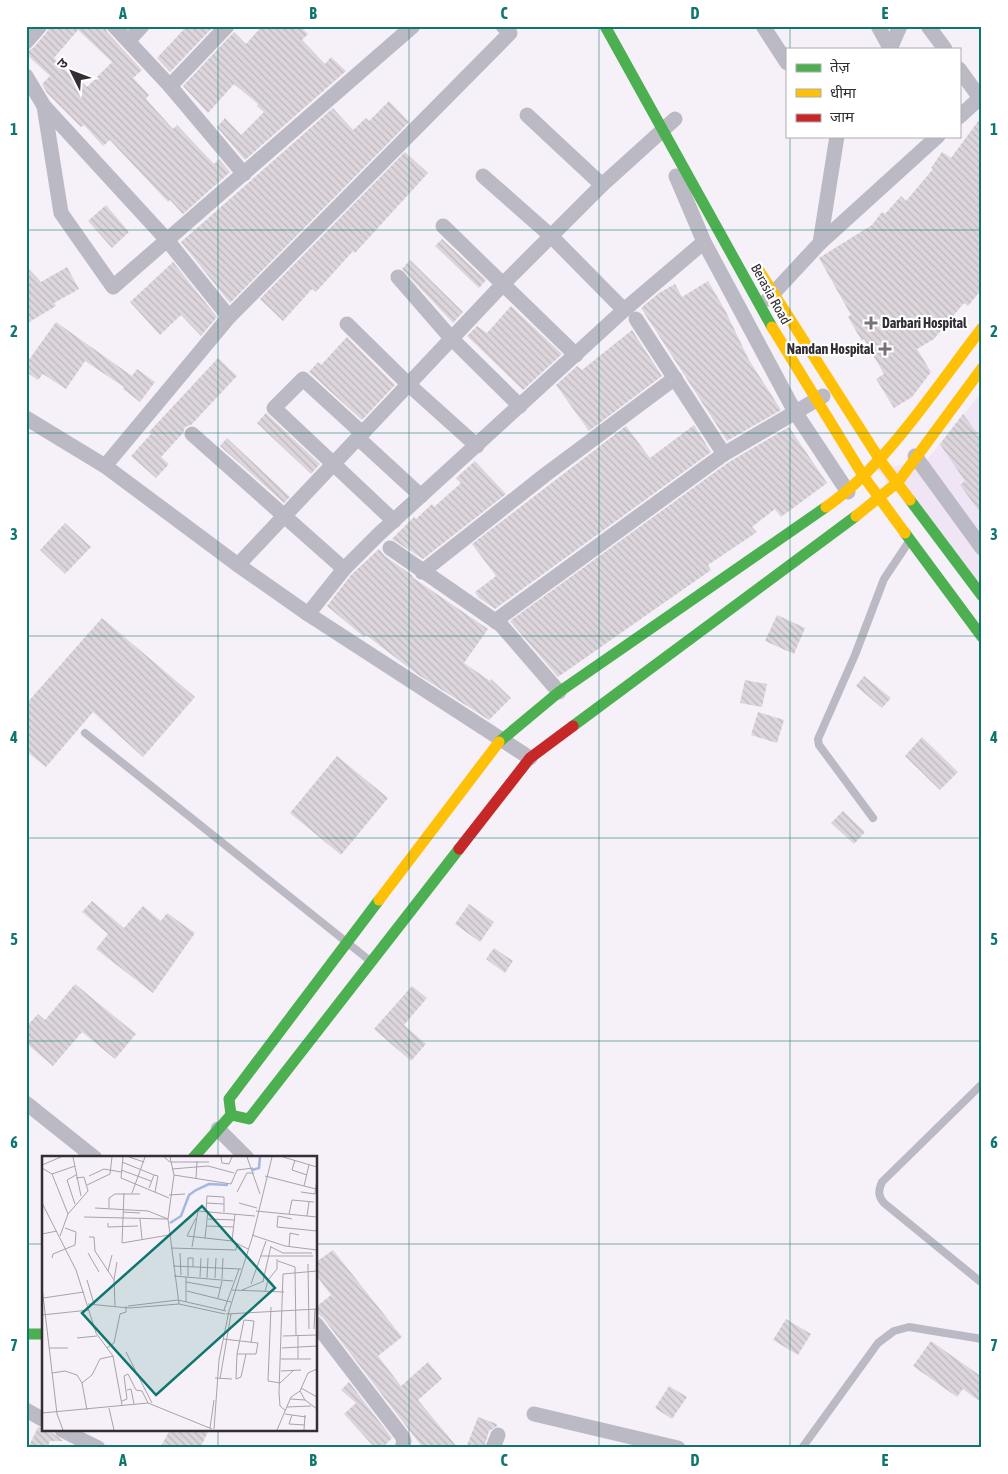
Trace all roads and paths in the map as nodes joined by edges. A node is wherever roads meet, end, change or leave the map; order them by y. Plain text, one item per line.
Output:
1 (40, 26) edge
2 (114, 26) edge
3 (142, 26) edge
4 (227, 26) edge
5 (413, 26) edge
6 (503, 26) edge
7 (605, 26) edge
8 (763, 26) edge
9 (878, 26) edge
10 (900, 26) edge
11 (928, 26) edge
12 (129, 40) junction
13 (26, 42) edge
14 (889, 48) edge
15 (890, 48) edge
16 (944, 48) edge
17 (786, 61) edge
18 (960, 70) edge
19 (26, 76) edge
20 (170, 86) junction
21 (981, 97) edge
22 (44, 106) junction
23 (527, 115) dead end
24 (673, 115) joint
25 (960, 116) edge
26 (660, 131) junction
27 (683, 134) dead end
28 (835, 138) edge
29 (936, 138) edge
30 (244, 174) junction
31 (484, 176) dead end
32 (602, 185) junction
33 (443, 226) dead end
34 (551, 236) junction
35 (167, 240) junction
36 (704, 242) junction
37 (820, 243) junction
38 (754, 260) dead end
39 (398, 277) dead end
40 (504, 283) junction
41 (772, 294) junction
42 (760, 307) junction
43 (630, 315) junction
44 (228, 317) junction
45 (347, 324) dead end
46 (982, 328) edge
47 (451, 338) junction
48 (576, 355) junction
49 (982, 368) edge
50 (675, 378) junction
51 (408, 384) junction
52 (834, 390) junction
53 (816, 400) junction
54 (520, 406) junction
55 (795, 412) junction
56 (26, 418) edge
57 (192, 434) dead end
58 (360, 436) junction
59 (477, 446) junction
60 (724, 454) junction
61 (915, 456) junction
62 (880, 460) junction
63 (333, 464) junction
64 (105, 466) junction
65 (864, 477) junction
66 (898, 482) junction
67 (848, 492) junction
68 (422, 496) junction
69 (879, 500) junction
70 (284, 516) junction
71 (394, 521) junction
72 (910, 541) junction
73 (390, 548) dead end
74 (982, 548) edge
75 (238, 566) junction
76 (344, 569) junction
77 (422, 572) junction
78 (982, 596) edge
79 (308, 614) junction
80 (495, 621) junction
81 (982, 637) edge
82 (559, 692) junction
83 (85, 733) dead end
84 (500, 741) junction
85 (530, 758) junction
86 (873, 818) dead end
87 (348, 942) junction
88 (371, 961) junction
89 (982, 1084) edge
90 (26, 1102) edge
91 (231, 1115) junction
92 (218, 1129) junction
93 (93, 1156) edge
94 (195, 1156) edge
95 (245, 1156) edge
96 (982, 1283) edge
97 (318, 1327) edge
98 (26, 1334) edge
99 (42, 1334) edge
100 (982, 1339) edge
101 (26, 1410) edge
102 (534, 1414) dead end
103 (42, 1419) edge
104 (66, 1432) edge
105 (98, 1448) edge
106 (402, 1448) edge
107 (678, 1448) edge
108 (802, 1448) edge

1 - 13 street
2 - 12 street
3 - 12 street
4 - 20 street
5 - 30 street
6 - 44 street
7 - 26 street, Berasia Road
8 - 17 street
9 - 14 street
10 - 15 street
11 - 16 street
12 - 20 street
18 - 21 street
19 - 22 street
20 - 30 street
21 - 25 street
22 - 35 street
22 - 35 street
23 - 32 street
24 - 26 street
24 - 27 street
26 - 32 street
26 - 36 street
26 - 42 street, Berasia Road
28 - 37 street
29 - 37 street
30 - 35 street
31 - 34 street
32 - 34 street
33 - 40 street
34 - 40 street
34 - 43 street
35 - 44 street
36 - 43 street
36 - 55 street
37 - 41 street
38 - 41 street, Berasia Road
39 - 47 street
40 - 47 street
40 - 48 street
41 - 42 street
41 - 52 street, Berasia Road
42 - 53 street, Berasia Road
43 - 48 street
43 - 50 street
44 - 64 street
45 - 51 street
46 - 62 street
47 - 51 street
47 - 54 street
48 - 54 street
49 - 61 street
50 - 60 street
50 - 77 street
51 - 58 street
51 - 59 street
52 - 53 street
52 - 62 street, Berasia Road
53 - 55 street
53 - 65 street, Berasia Road
54 - 59 street
55 - 60 street
55 - 67 street
56 - 64 street
57 - 70 street
58 - 63 street
58 - 63 street
58 - 68 street
59 - 68 street
60 - 80 street
61 - 66 street
61 - 74 street
62 - 65 street
62 - 66 street, Berasia Road
63 - 70 street
63 - 71 street
64 - 75 street
65 - 67 street
65 - 69 street, Berasia Road
66 - 69 street
66 - 78 street, Berasia Road
67 - 82 street
68 - 71 street
69 - 72 street, Berasia Road
69 - 85 street
70 - 75 street
70 - 76 street
71 - 76 street
72 - 81 street, Berasia Road
72 - 86 lane
73 - 77 street
75 - 79 street
76 - 79 street
77 - 80 street
79 - 84 street
80 - 82 street
82 - 84 street
83 - 87 lane
84 - 85 street
84 - 87 street
85 - 88 street
87 - 88 lane
87 - 91 street
88 - 91 street
89 - 96 lane
90 - 93 street
91 - 92 street
92 - 94 street
92 - 95 street
97 - 106 street
98 - 99 street
100 - 108 lane
101 - 103 street
102 - 107 street
104 - 105 street

